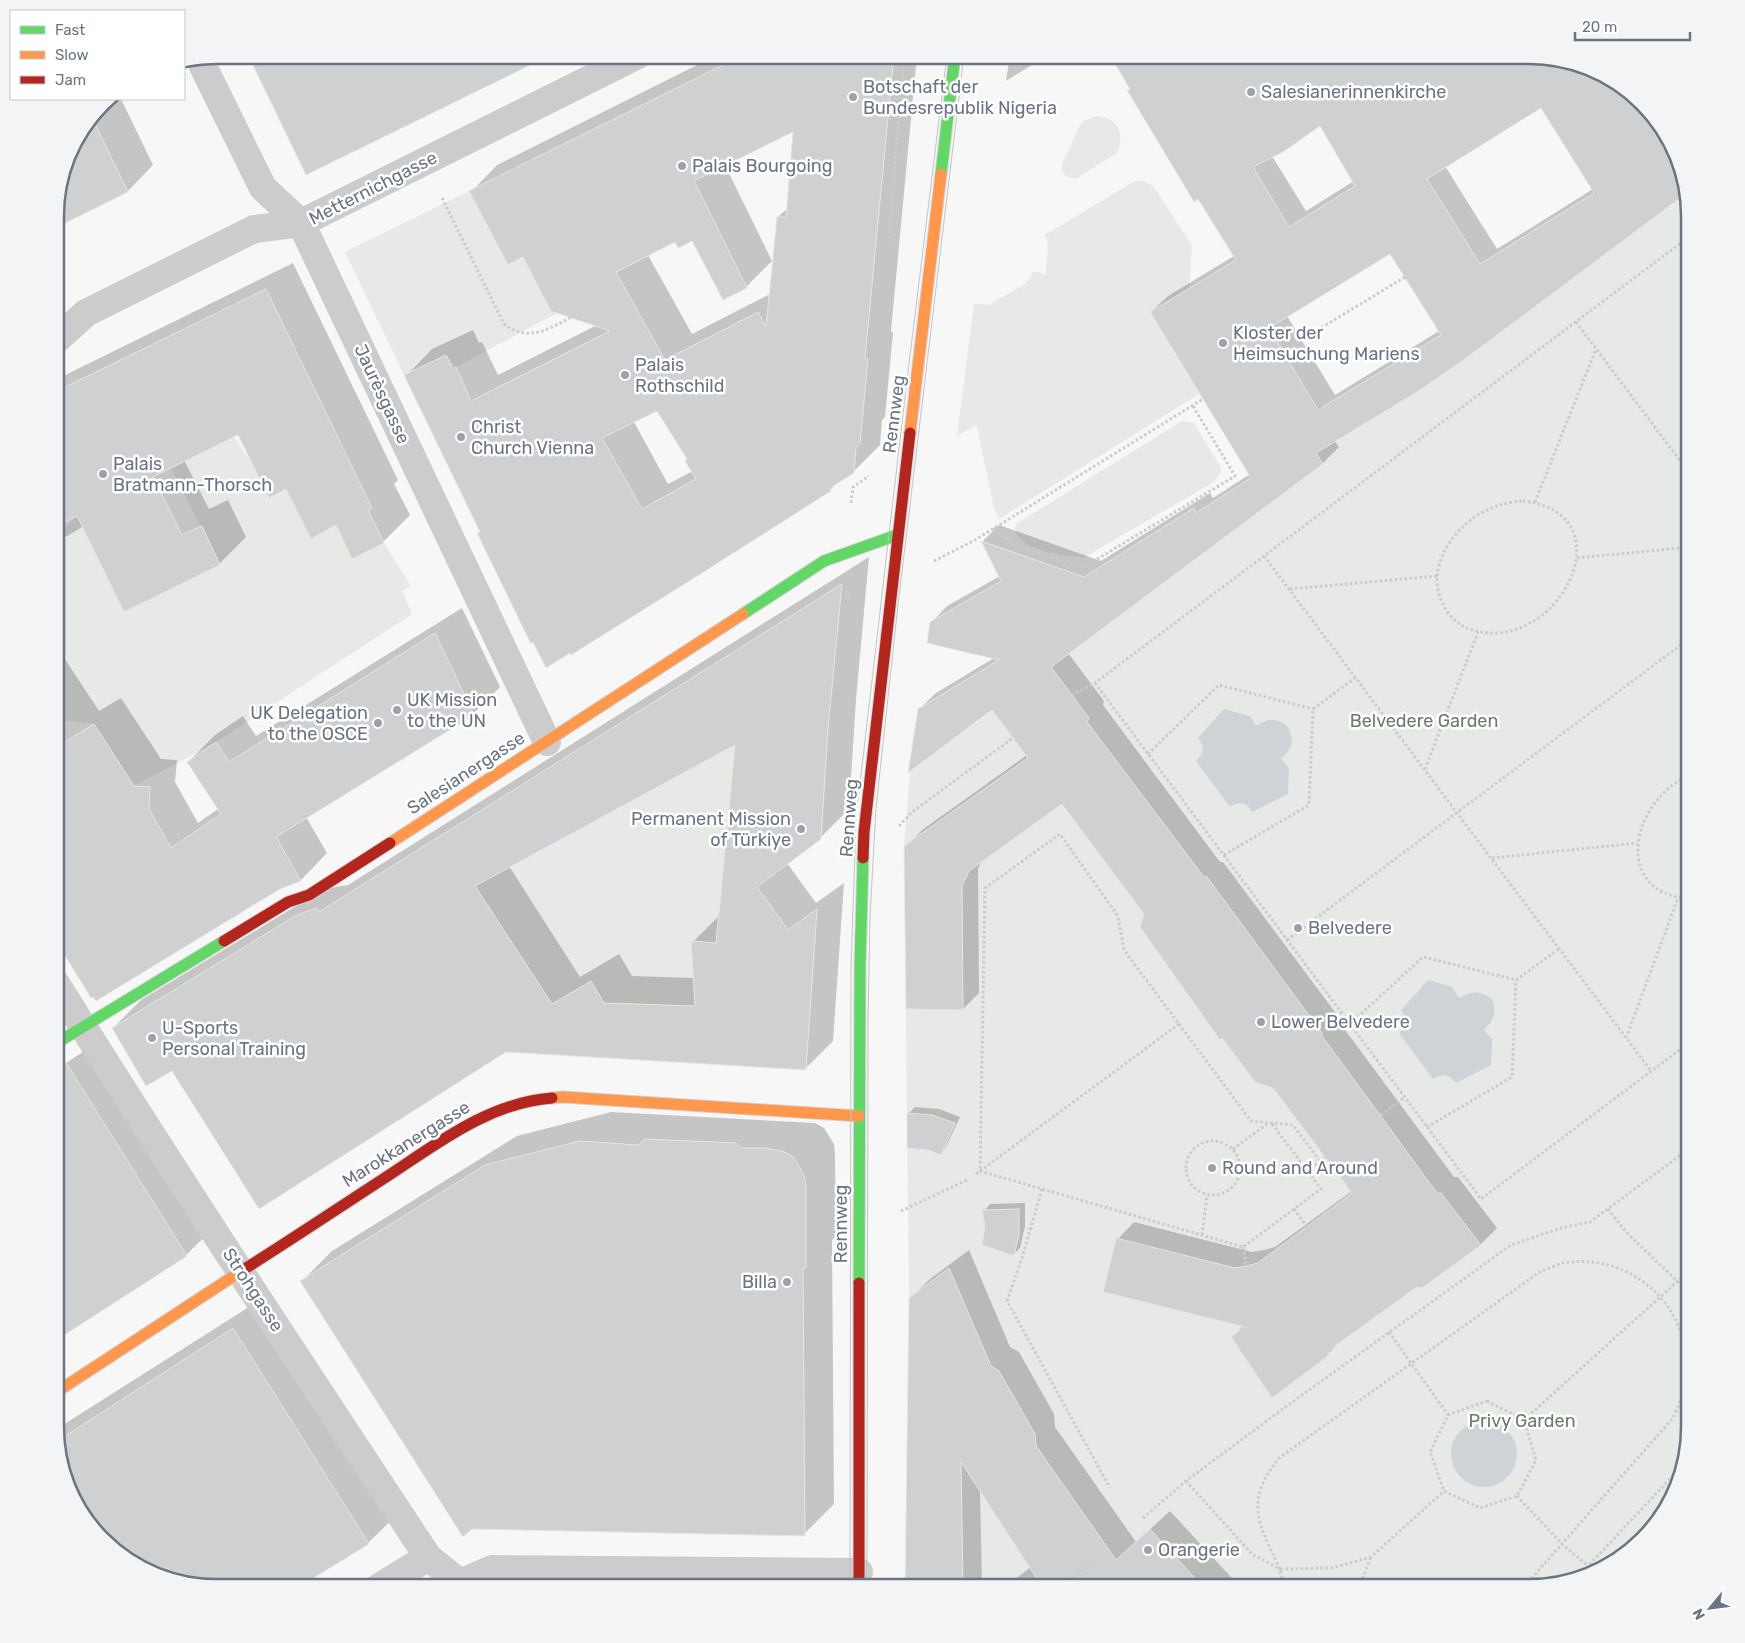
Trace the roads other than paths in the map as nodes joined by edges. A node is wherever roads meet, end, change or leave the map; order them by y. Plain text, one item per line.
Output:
1 (620, 64) edge
2 (954, 64) edge
3 (202, 65) edge
4 (301, 223) junction
5 (64, 333) edge
6 (897, 535) junction
7 (547, 742) junction
8 (64, 997) edge
9 (82, 1026) junction
10 (64, 1038) edge
11 (859, 1116) junction
12 (241, 1272) junction
13 (64, 1387) edge
14 (428, 1557) junction
15 (393, 1579) edge
16 (455, 1579) edge
17 (473, 1579) edge
18 (826, 1579) edge
19 (859, 1579) edge

1 - 4 street, Metternichgasse
2 - 6 street, Rennweg
3 - 4 street, Jaurèsgasse
4 - 5 street, Metternichgasse
4 - 7 street, Jaurèsgasse
6 - 7 street, Salesianergasse
6 - 11 street, Rennweg
7 - 9 street, Salesianergasse
8 - 9 street, Strohgasse
9 - 10 street, Salesianergasse
9 - 12 street, Strohgasse
11 - 12 street, Marokkanergasse
11 - 19 street, Rennweg
12 - 13 street, Marokkanergasse
12 - 14 street, Strohgasse
14 - 15 street
14 - 16 street, Strohgasse
17 - 18 street

